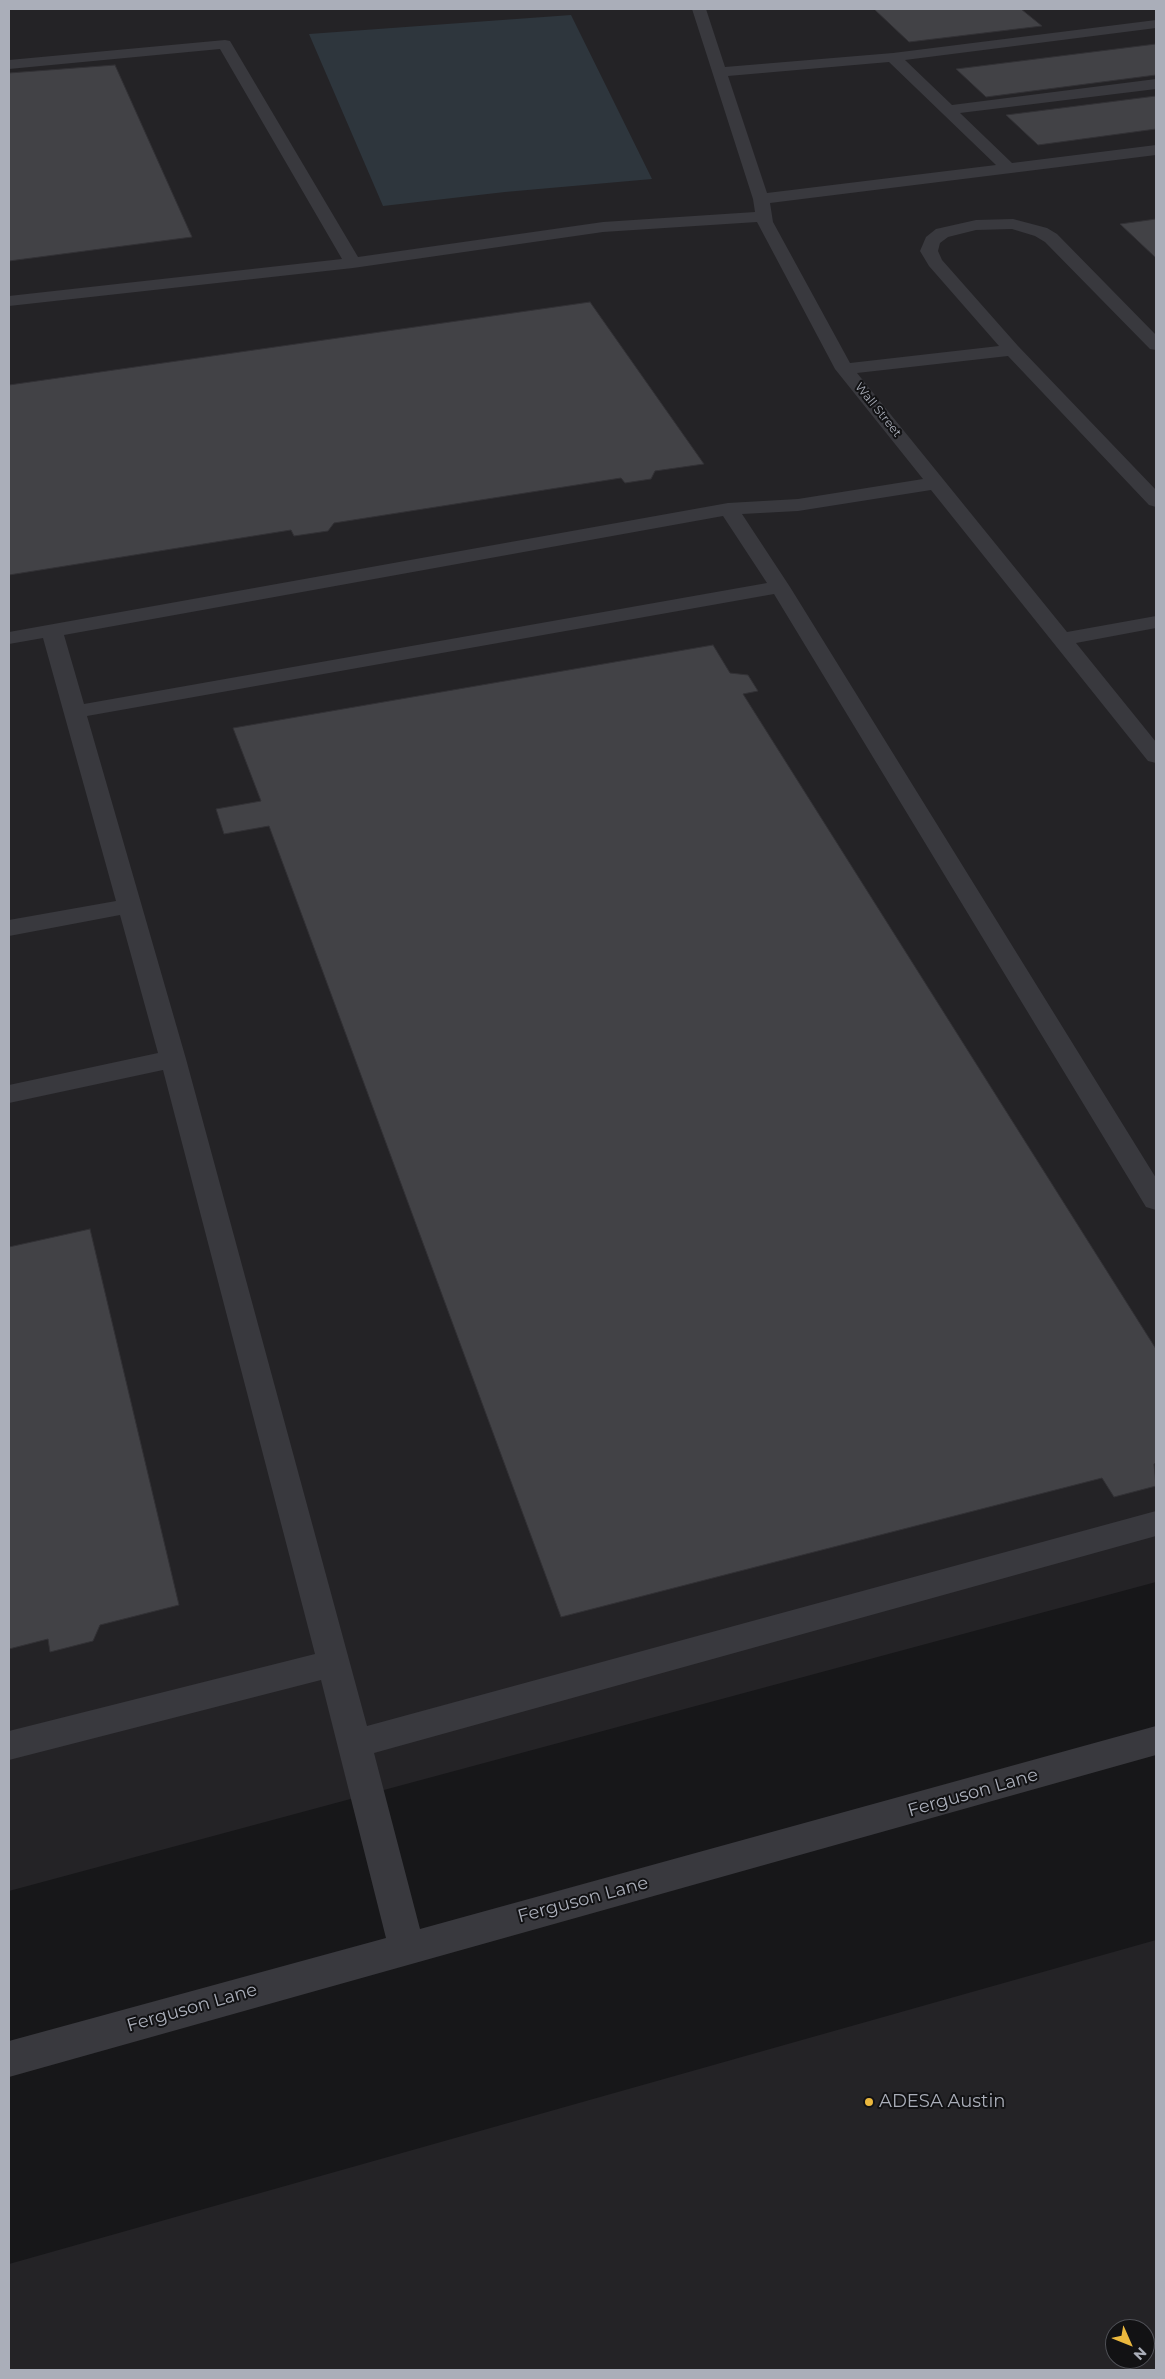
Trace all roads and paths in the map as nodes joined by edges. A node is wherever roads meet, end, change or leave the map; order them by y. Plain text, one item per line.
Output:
1 (699, 9) edge
2 (1156, 24) edge
3 (893, 57) junction
4 (9, 64) edge
5 (718, 72) junction
6 (1156, 84) edge
7 (949, 110) junction
8 (1156, 150) edge
9 (1009, 168) junction
10 (762, 208) junction
11 (353, 263) junction
12 (9, 301) edge
13 (1156, 345) edge
14 (1012, 350) junction
15 (844, 370) junction
16 (936, 483) junction
17 (1156, 501) edge
18 (728, 509) junction
19 (780, 587) junction
20 (1156, 622) edge
21 (52, 631) junction
22 (9, 638) edge
23 (1062, 639) junction
24 (75, 712) junction
25 (1156, 756) edge
26 (130, 906) junction
27 (9, 928) edge
28 (173, 1059) junction
29 (9, 1094) edge
30 (1156, 1200) edge
31 (1156, 1522) edge
32 (333, 1663) junction
33 (1156, 1741) edge
34 (355, 1744) junction
35 (9, 1746) edge
36 (407, 1948) junction
37 (9, 2059) edge

1 - 5 street, Wall Street
2 - 3 street
3 - 5 street
3 - 7 street
4 - 11 street
5 - 10 street, Wall Street
6 - 7 street
7 - 9 street
8 - 9 street
9 - 10 street
10 - 11 street
10 - 15 street, Wall Street
11 - 12 street
13 - 14 street
14 - 15 street
14 - 17 street
15 - 16 street, Wall Street
16 - 18 street
16 - 23 street, Wall Street
18 - 19 street
18 - 21 street
19 - 24 street
19 - 30 street
20 - 23 street
21 - 22 street
21 - 24 street
23 - 25 street, Wall Street
24 - 26 street
26 - 27 street
26 - 28 street
28 - 29 street
28 - 32 street
31 - 34 street
32 - 34 street
32 - 35 street
33 - 36 street, Ferguson Lane
34 - 36 street
36 - 37 street, Ferguson Lane

